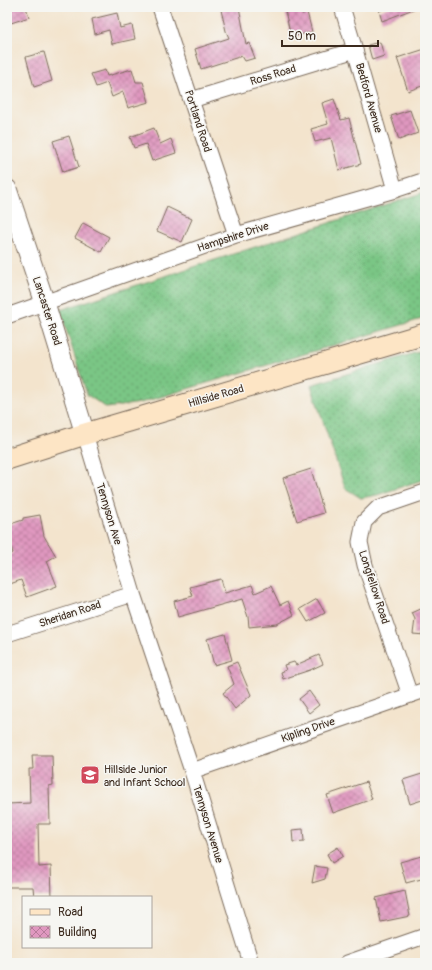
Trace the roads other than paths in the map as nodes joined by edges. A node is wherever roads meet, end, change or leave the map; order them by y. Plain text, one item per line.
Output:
1 (160, 7) edge
2 (342, 7) edge
3 (355, 50) junction
4 (191, 100) junction
5 (425, 180) edge
6 (7, 189) edge
7 (395, 190) junction
8 (236, 235) junction
9 (45, 303) junction
10 (7, 316) edge
11 (425, 334) edge
12 (85, 434) junction
13 (7, 459) edge
14 (425, 492) edge
15 (132, 594) junction
16 (7, 634) edge
17 (425, 690) edge
18 (410, 695) junction
19 (192, 771) junction
20 (425, 936) edge
21 (251, 963) edge
22 (347, 963) edge

1 - 4 street, Portland Road
2 - 3 street, Bedford Avenue
3 - 4 street, Ross Road
3 - 7 street, Bedford Avenue
4 - 8 street, Portland Road
5 - 7 street, Hampshire Drive
6 - 9 street, Lancaster Road
7 - 8 street, Hampshire Drive
8 - 9 street, Hampshire Drive
9 - 10 street, Hampshire Drive
9 - 12 street, Lancaster Road
11 - 12 main road, Hillside Road
12 - 13 main road, Hillside Road
12 - 15 street, Tennyson Ave
14 - 18 street, Longfellow Road
15 - 16 street, Sheridan Road
15 - 19 street, Tennyson Avenue
17 - 18 street, Kipling Drive
18 - 19 street, Kipling Drive
19 - 21 street, Tennyson Avenue
20 - 22 street

